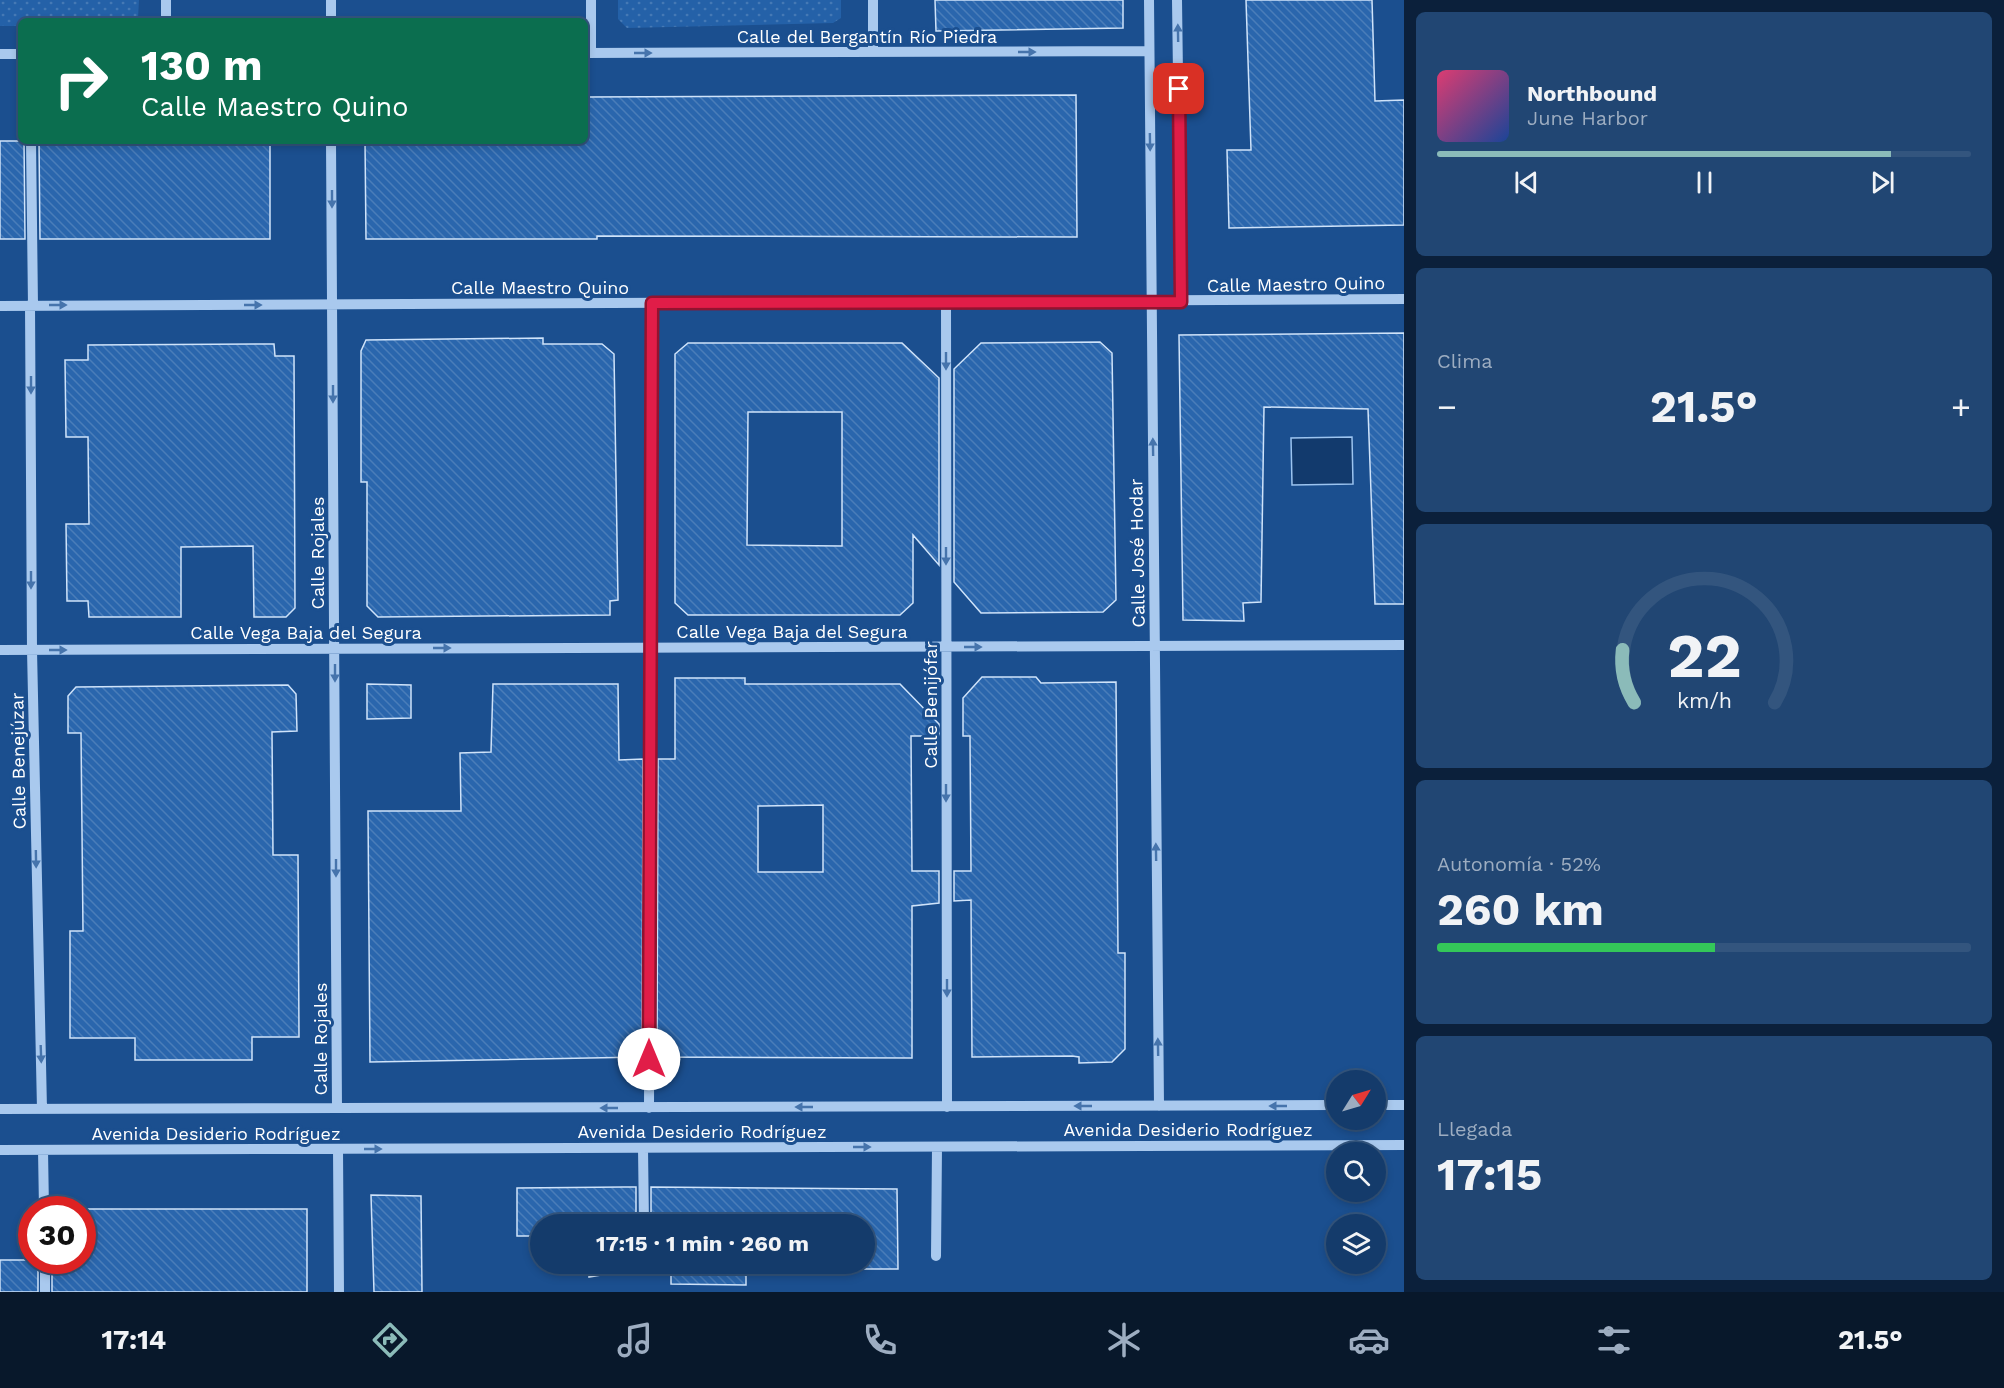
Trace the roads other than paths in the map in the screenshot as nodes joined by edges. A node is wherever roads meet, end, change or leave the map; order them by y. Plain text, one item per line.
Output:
1 (166, 0) edge
2 (331, 0) edge
3 (591, 0) edge
4 (873, 0) edge
5 (1149, 0) edge
6 (1178, 0) edge
7 (166, 18) edge
8 (331, 18) edge
9 (1149, 51) junction
10 (873, 52) junction
11 (588, 53) edge
12 (0, 54) edge
13 (18, 54) edge
14 (31, 144) edge
15 (332, 144) edge
16 (1404, 299) edge
17 (946, 302) junction
18 (1152, 302) junction
19 (1181, 302) junction
20 (652, 303) junction
21 (332, 305) junction
22 (0, 306) edge
23 (32, 306) junction
24 (1404, 645) edge
25 (1155, 646) junction
26 (946, 647) junction
27 (334, 648) junction
28 (650, 648) junction
29 (0, 650) edge
30 (32, 650) junction
31 (1386, 1105) edge
32 (1404, 1105) edge
33 (1159, 1106) junction
34 (1326, 1106) edge
35 (947, 1107) junction
36 (337, 1108) junction
37 (649, 1108) junction
38 (0, 1109) edge
39 (42, 1109) junction
40 (1404, 1145) edge
41 (937, 1147) junction
42 (643, 1148) junction
43 (338, 1149) junction
44 (0, 1150) edge
45 (43, 1150) junction
46 (44, 1196) edge
47 (644, 1214) edge
48 (936, 1256) dead end
49 (45, 1274) edge
50 (45, 1292) edge
51 (339, 1292) edge

1 - 7 street
2 - 8 street
3 - 11 street
4 - 10 street
5 - 9 street, Calle José Hodar
19 -> 6 street
10 -> 9 street, Calle del Bergantín Río Piedra
9 -> 18 street, Calle José Hodar
11 -> 10 street, Calle del Bergantín Río Piedra
12 - 13 street
14 - 23 street, Calle Benejúzar
15 -> 21 street, Calle Rojales
16 - 19 street, Calle Maestro Quino
17 - 18 street, Calle Maestro Quino
17 - 20 street, Calle Maestro Quino
17 -> 26 street, Calle Benijófar
18 - 19 street, Calle Maestro Quino
25 -> 18 street, Calle José Hodar
20 - 21 street, Calle Maestro Quino
20 - 28 street
23 -> 21 street, Calle Maestro Quino
21 -> 27 street, Calle Rojales
22 - 23 street, Calle Maestro Quino
23 -> 30 street, Calle Benejúzar
24 - 25 street, Calle Vega Baja del Segura
26 -> 25 street, Calle Vega Baja del Segura
33 -> 25 street, Calle José Hodar
26 - 28 street, Calle Vega Baja del Segura
26 -> 35 street, Calle Benijófar
27 -> 28 street, Calle Vega Baja del Segura
30 -> 27 street, Calle Vega Baja del Segura
27 -> 36 street, Calle Rojales
28 - 37 street
29 - 30 street, Calle Vega Baja del Segura
30 -> 39 street, Calle Benejúzar
31 - 32 street
34 -> 33 street, Avenida Desiderio Rodríguez
33 -> 35 street, Avenida Desiderio Rodríguez
35 -> 37 street, Avenida Desiderio Rodríguez
37 -> 36 street, Avenida Desiderio Rodríguez
36 - 39 street, Avenida Desiderio Rodríguez
38 - 39 street, Avenida Desiderio Rodríguez
40 - 41 street, Avenida Desiderio Rodríguez
42 -> 41 street, Avenida Desiderio Rodríguez
41 - 48 street
43 -> 42 street, Avenida Desiderio Rodríguez
42 - 47 street
43 - 45 street, Avenida Desiderio Rodríguez
43 - 51 street
44 - 45 street, Avenida Desiderio Rodríguez
45 - 46 street
49 - 50 street

